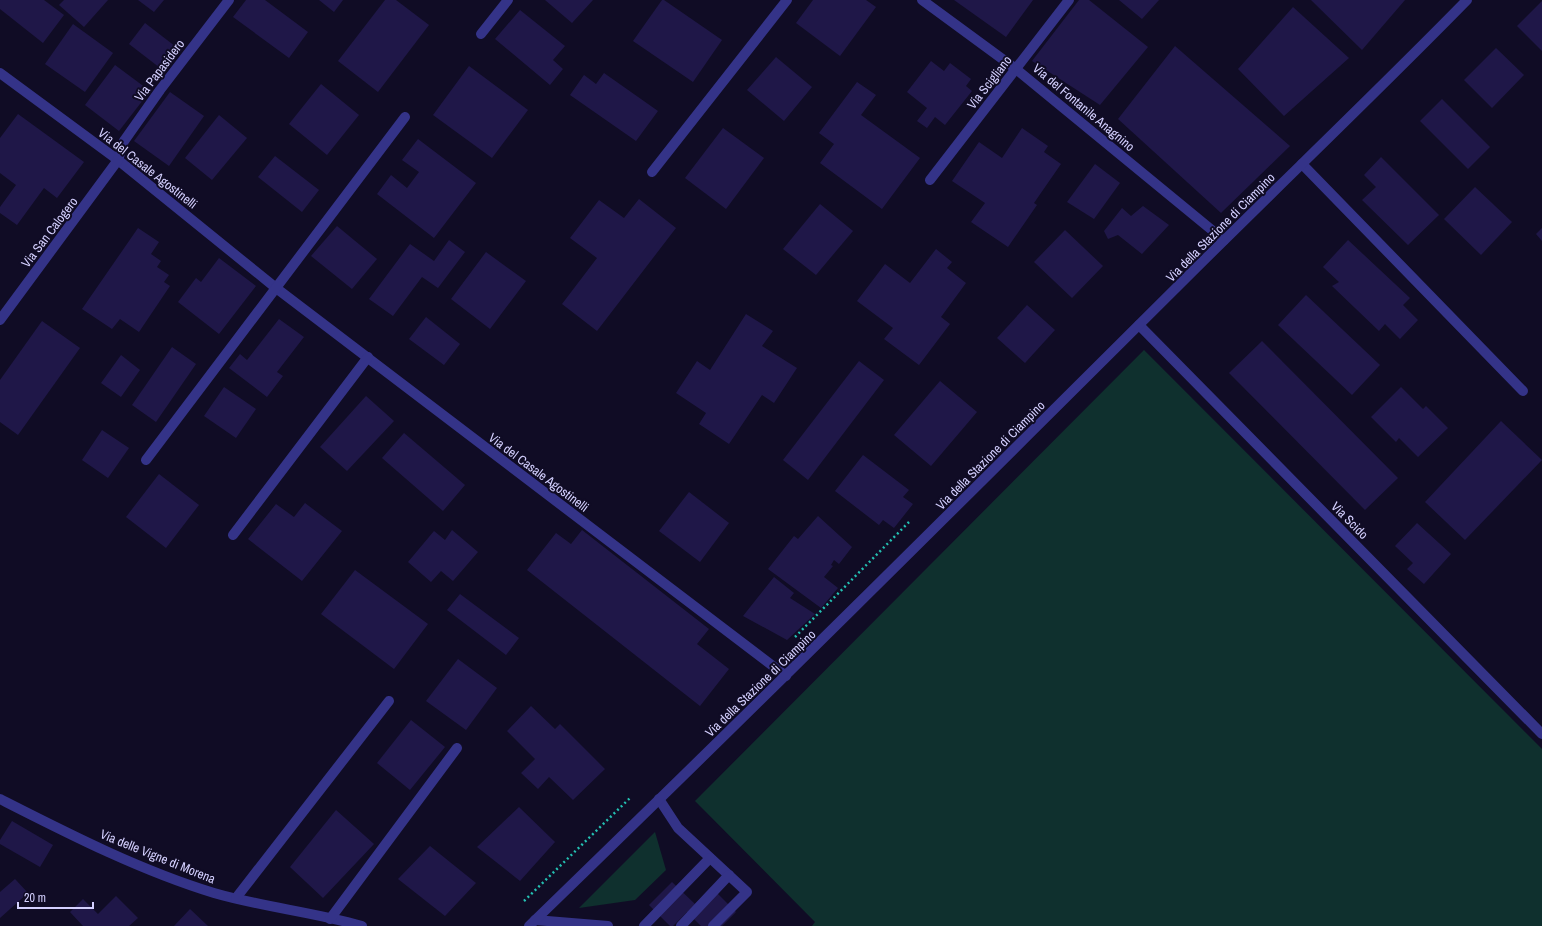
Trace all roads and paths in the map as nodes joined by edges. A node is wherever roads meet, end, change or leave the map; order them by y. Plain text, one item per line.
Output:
1 (229, 0) edge
2 (508, 0) edge
3 (787, 0) edge
4 (922, 0) edge
5 (1069, 0) edge
6 (1467, 0) edge
7 (481, 34) dead end
8 (1016, 69) junction
9 (0, 73) edge
10 (405, 117) dead end
11 (118, 160) junction
12 (1302, 164) junction
13 (652, 172) dead end
14 (930, 180) dead end
15 (1224, 240) junction
16 (276, 288) junction
17 (0, 320) edge
18 (1139, 325) junction
19 (368, 358) junction
20 (1523, 391) dead end
21 (146, 460) dead end
22 (909, 522) dead end
23 (234, 535) dead end
24 (792, 640) dead end
25 (786, 676) junction
26 (389, 701) dead end
27 (1542, 734) edge
28 (457, 748) dead end
29 (630, 798) dead end
30 (0, 799) edge
31 (660, 799) junction
32 (710, 858) junction
33 (729, 875) junction
34 (236, 898) junction
35 (524, 901) dead end
36 (330, 918) junction
37 (532, 923) edge
38 (362, 926) edge
39 (608, 926) edge
40 (644, 926) edge
41 (681, 926) edge
42 (713, 926) edge

1 - 11 street, Via Papasidero
2 - 7 street
3 - 13 street
4 - 8 street, Via del Fontanile Anagnino
5 - 8 street, Via Scigliano
6 - 12 street, Via della Stazione di Ciampino
8 - 14 street, Via Scigliano
8 - 15 street, Via del Fontanile Anagnino
9 - 11 street, Via del Casale Agostinelli
10 - 16 street
11 - 16 street, Via del Casale Agostinelli
11 - 17 street, Via San Calogero
12 - 15 street, Via della Stazione di Ciampino
12 - 20 street
15 - 18 street, Via della Stazione di Ciampino
16 - 19 street, Via del Casale Agostinelli
16 - 21 street
18 - 25 street, Via della Stazione di Ciampino
18 - 27 street, Via Scido
19 - 23 street
19 - 25 street, Via del Casale Agostinelli
22 - 24 path
25 - 31 street, Via della Stazione di Ciampino
26 - 34 street
28 - 36 street
29 - 35 path
30 - 34 street, Via delle Vigne di Morena
31 - 32 street
31 - 37 street, Via della Stazione di Ciampino
32 - 33 street
32 - 40 street
33 - 41 street
33 - 42 street
34 - 36 street, Via delle Vigne di Morena
36 - 38 street, Via delle Vigne di Morena
37 - 39 street

